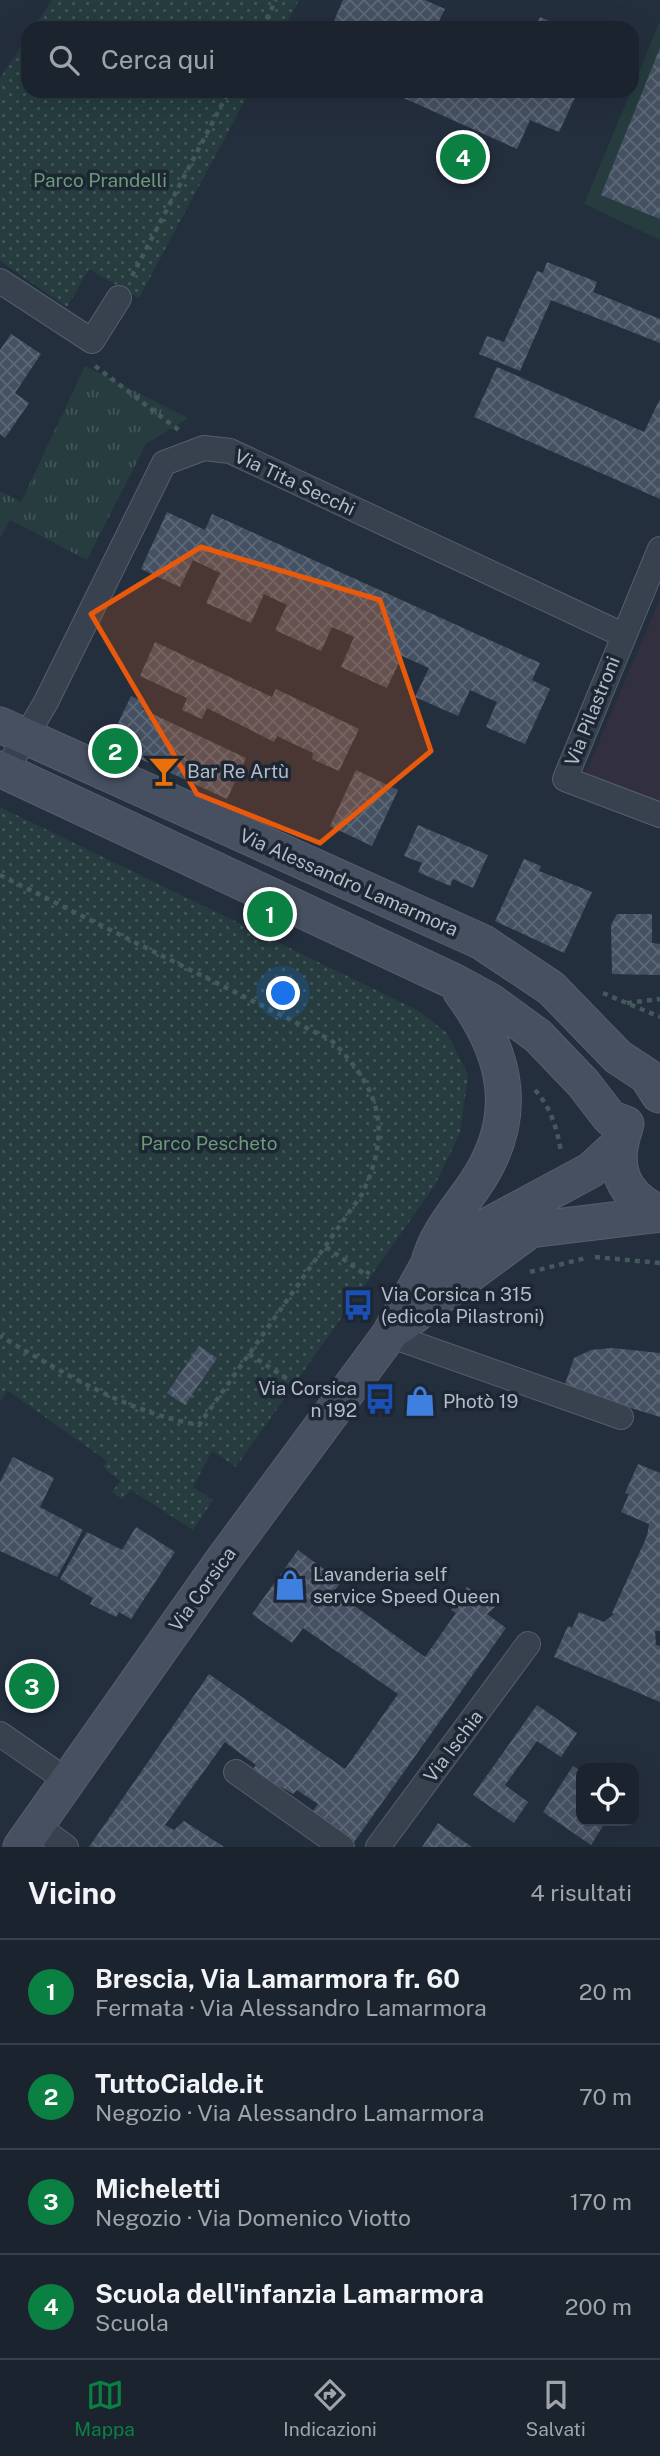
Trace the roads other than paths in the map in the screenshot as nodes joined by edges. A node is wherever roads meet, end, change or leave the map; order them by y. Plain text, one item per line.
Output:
1 (0, 281) edge
2 (119, 298) road end
3 (660, 549) edge
4 (624, 635) junction
5 (12, 731) edge
6 (3, 770) edge
7 (660, 815) edge
8 (453, 981) junction
9 (660, 1095) edge
10 (623, 1134) junction
11 (660, 1214) edge
12 (428, 1265) junction
13 (389, 1335) junction
14 (621, 1417) dead end
15 (528, 1644) dead end
16 (0, 1734) edge
17 (236, 1772) dead end
18 (66, 1780) junction
19 (29, 1836) edge
20 (66, 1847) edge
21 (342, 1847) edge
22 (378, 1847) edge

1 - 2 street
3 - 4 street, Via Pilastroni
4 - 5 street, Via Tita Secchi
4 - 7 street, Via Pilastroni
5 - 6 street
5 - 9 main road, Via Alessandro Lamarmora
6 - 8 main road
8 - 10 main road
8 - 12 main road
9 - 10 main road, Via Corsica
10 - 11 main road
10 - 12 main road, Via Corsica
11 - 13 main road, Via Corsica
12 - 13 main road, Via Corsica
13 - 14 street
13 - 18 main road, Via Corsica
15 - 22 street, Via Ischia
16 - 18 street
17 - 21 street
18 - 19 main road, Via Corsica
19 - 20 street

